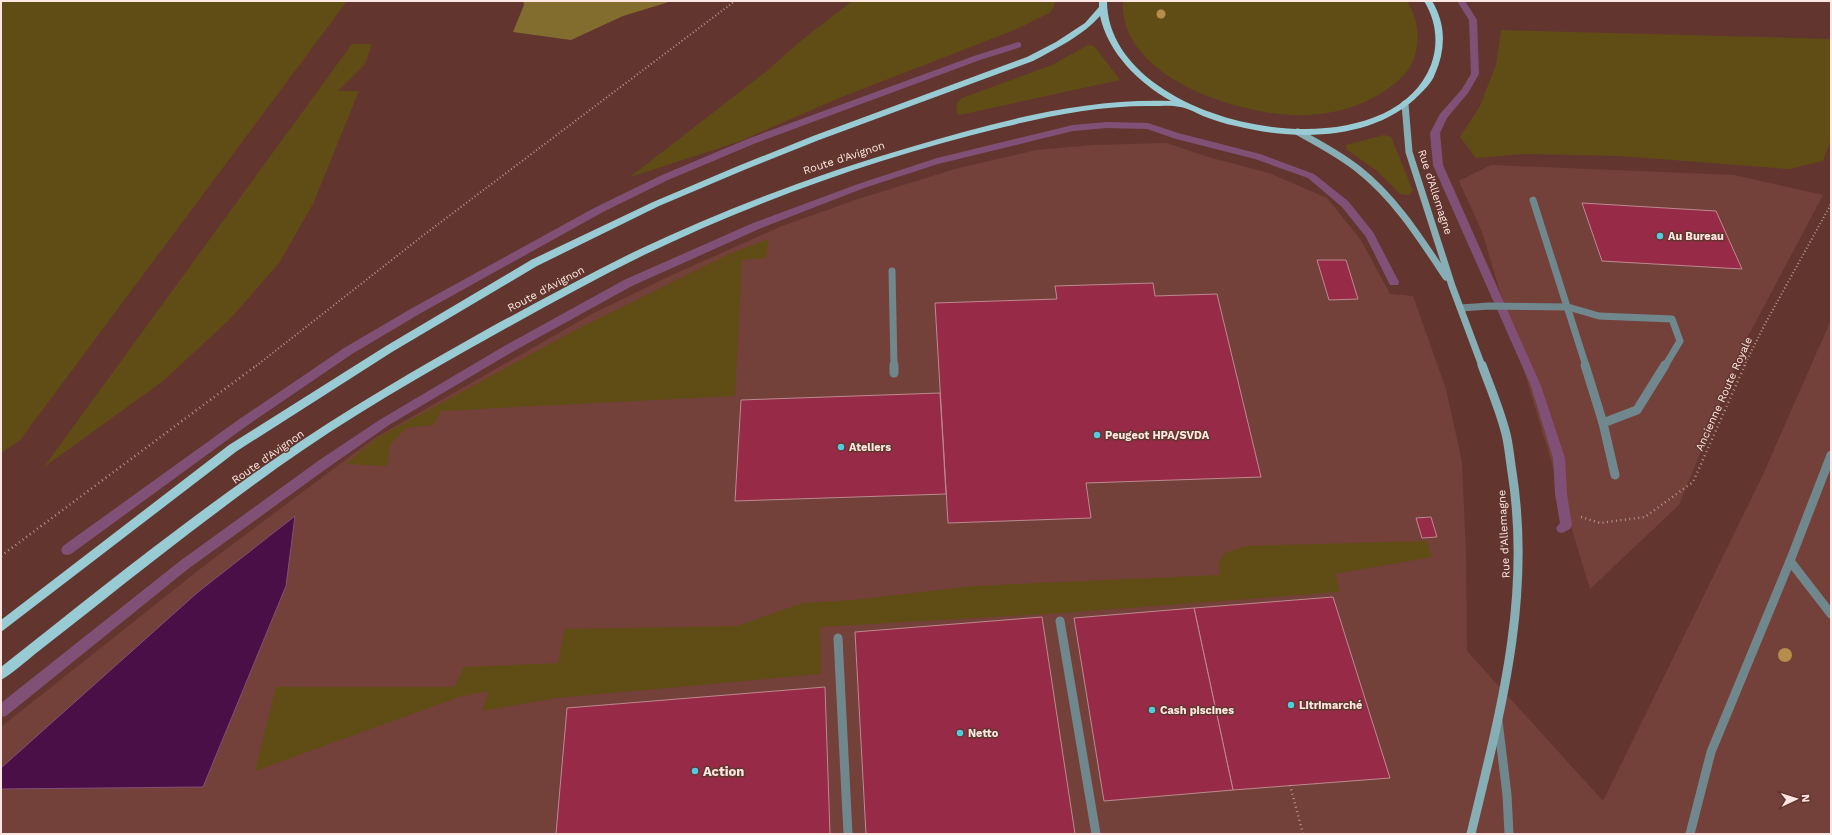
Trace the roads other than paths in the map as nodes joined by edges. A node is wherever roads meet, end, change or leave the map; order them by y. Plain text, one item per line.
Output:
1 (1428, 1) edge
2 (1103, 5) edge
3 (1183, 104) junction
4 (1404, 104) junction
5 (1298, 132) junction
6 (1533, 200) dead end
7 (892, 271) dead end
8 (1452, 286) junction
9 (1568, 307) junction
10 (1461, 308) junction
11 (894, 373) dead end
12 (1603, 423) junction
13 (1831, 455) edge
14 (1615, 475) dead end
15 (1790, 561) junction
16 (1831, 614) edge
17 (1060, 622) dead end
18 (1, 627) edge
19 (838, 638) dead end
20 (1, 674) edge
21 (1498, 720) junction
22 (848, 834) edge
23 (1096, 834) edge
24 (1471, 834) edge
25 (1509, 834) edge
26 (1690, 834) edge

1 - 4 main road
2 - 3 main road
2 - 18 main road
3 - 5 main road
3 - 20 main road, Route d'Avignon
4 - 5 main road
4 - 8 street, Rue d'Allemagne
5 - 8 street, Rue d'Allemagne
6 - 9 lane
7 - 11 lane
8 - 10 street, Rue d'Allemagne
9 - 10 lane
9 - 12 lane
9 - 12 lane
10 - 21 street, Rue d'Allemagne
12 - 14 lane
13 - 15 lane
15 - 16 lane
15 - 26 lane
17 - 23 lane
19 - 22 lane
21 - 24 street, Rue d'Allemagne
21 - 25 lane

